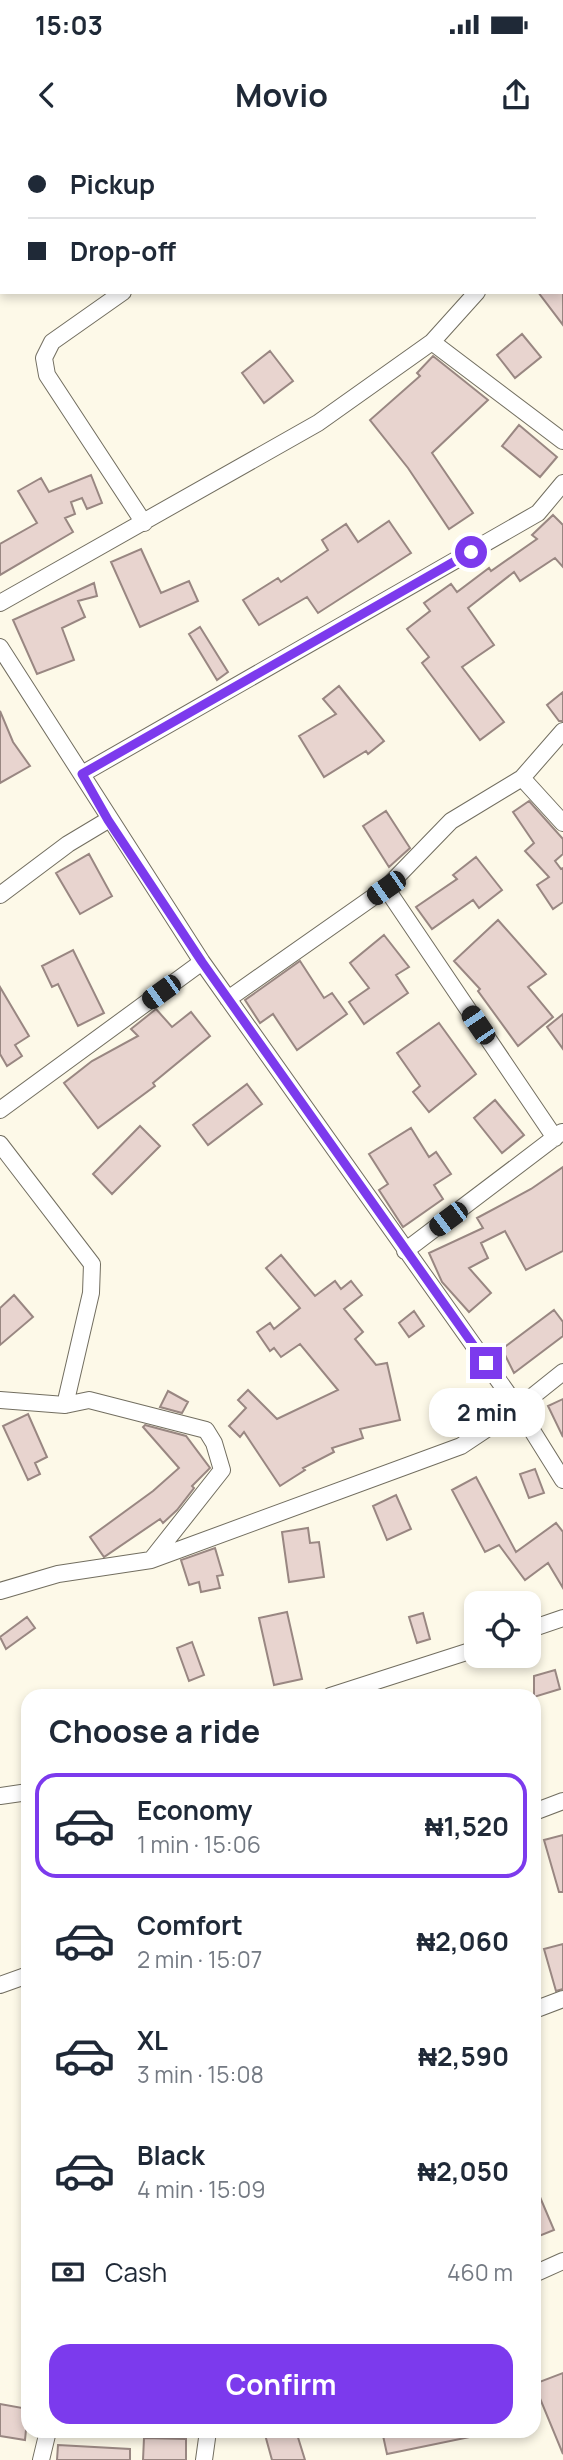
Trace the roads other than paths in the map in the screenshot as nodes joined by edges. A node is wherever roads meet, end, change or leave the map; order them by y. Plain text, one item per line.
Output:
1 (120, 294) edge
2 (475, 294) edge
3 (432, 342) junction
4 (563, 441) edge
5 (563, 483) edge
6 (144, 523) junction
7 (0, 603) edge
8 (0, 647) edge
9 (563, 731) edge
10 (82, 774) junction
11 (522, 778) junction
12 (108, 820) junction
13 (563, 823) edge
14 (386, 888) junction
15 (0, 895) edge
16 (202, 962) junction
17 (228, 999) junction
18 (0, 1110) edge
19 (559, 1135) edge
20 (0, 1144) edge
21 (405, 1251) junction
22 (563, 1372) edge
23 (0, 1400) edge
24 (65, 1405) junction
25 (518, 1408) junction
26 (563, 1480) edge
27 (150, 1560) junction
28 (0, 1591) edge
29 (563, 1618) edge
30 (541, 1626) edge
31 (464, 1652) edge
32 (351, 1689) edge
33 (21, 1793) edge
34 (0, 1796) edge
35 (563, 1801) edge
36 (541, 1809) edge
37 (21, 1978) edge
38 (0, 1985) edge
39 (563, 2000) edge
40 (541, 2008) edge
41 (563, 2260) edge
42 (541, 2271) edge
43 (46, 2438) edge
44 (207, 2438) edge
45 (41, 2460) edge
46 (204, 2460) edge

1 - 6 street
2 - 3 street
3 - 4 street
3 - 6 street
5 - 10 street
6 - 7 street
8 - 10 street
9 - 11 street
10 - 12 street
11 - 13 street
11 - 14 street
12 - 15 street
12 - 16 street
14 - 17 street
14 - 19 street
16 - 17 street
16 - 18 street
17 - 21 street
19 - 21 street
20 - 24 street
21 - 25 street
22 - 25 street
23 - 24 street
24 - 27 street
25 - 26 street
25 - 27 street
27 - 28 street
29 - 30 street
31 - 32 street
33 - 34 street
35 - 36 street
37 - 38 street
39 - 40 street
41 - 42 street
43 - 45 street
44 - 46 street

